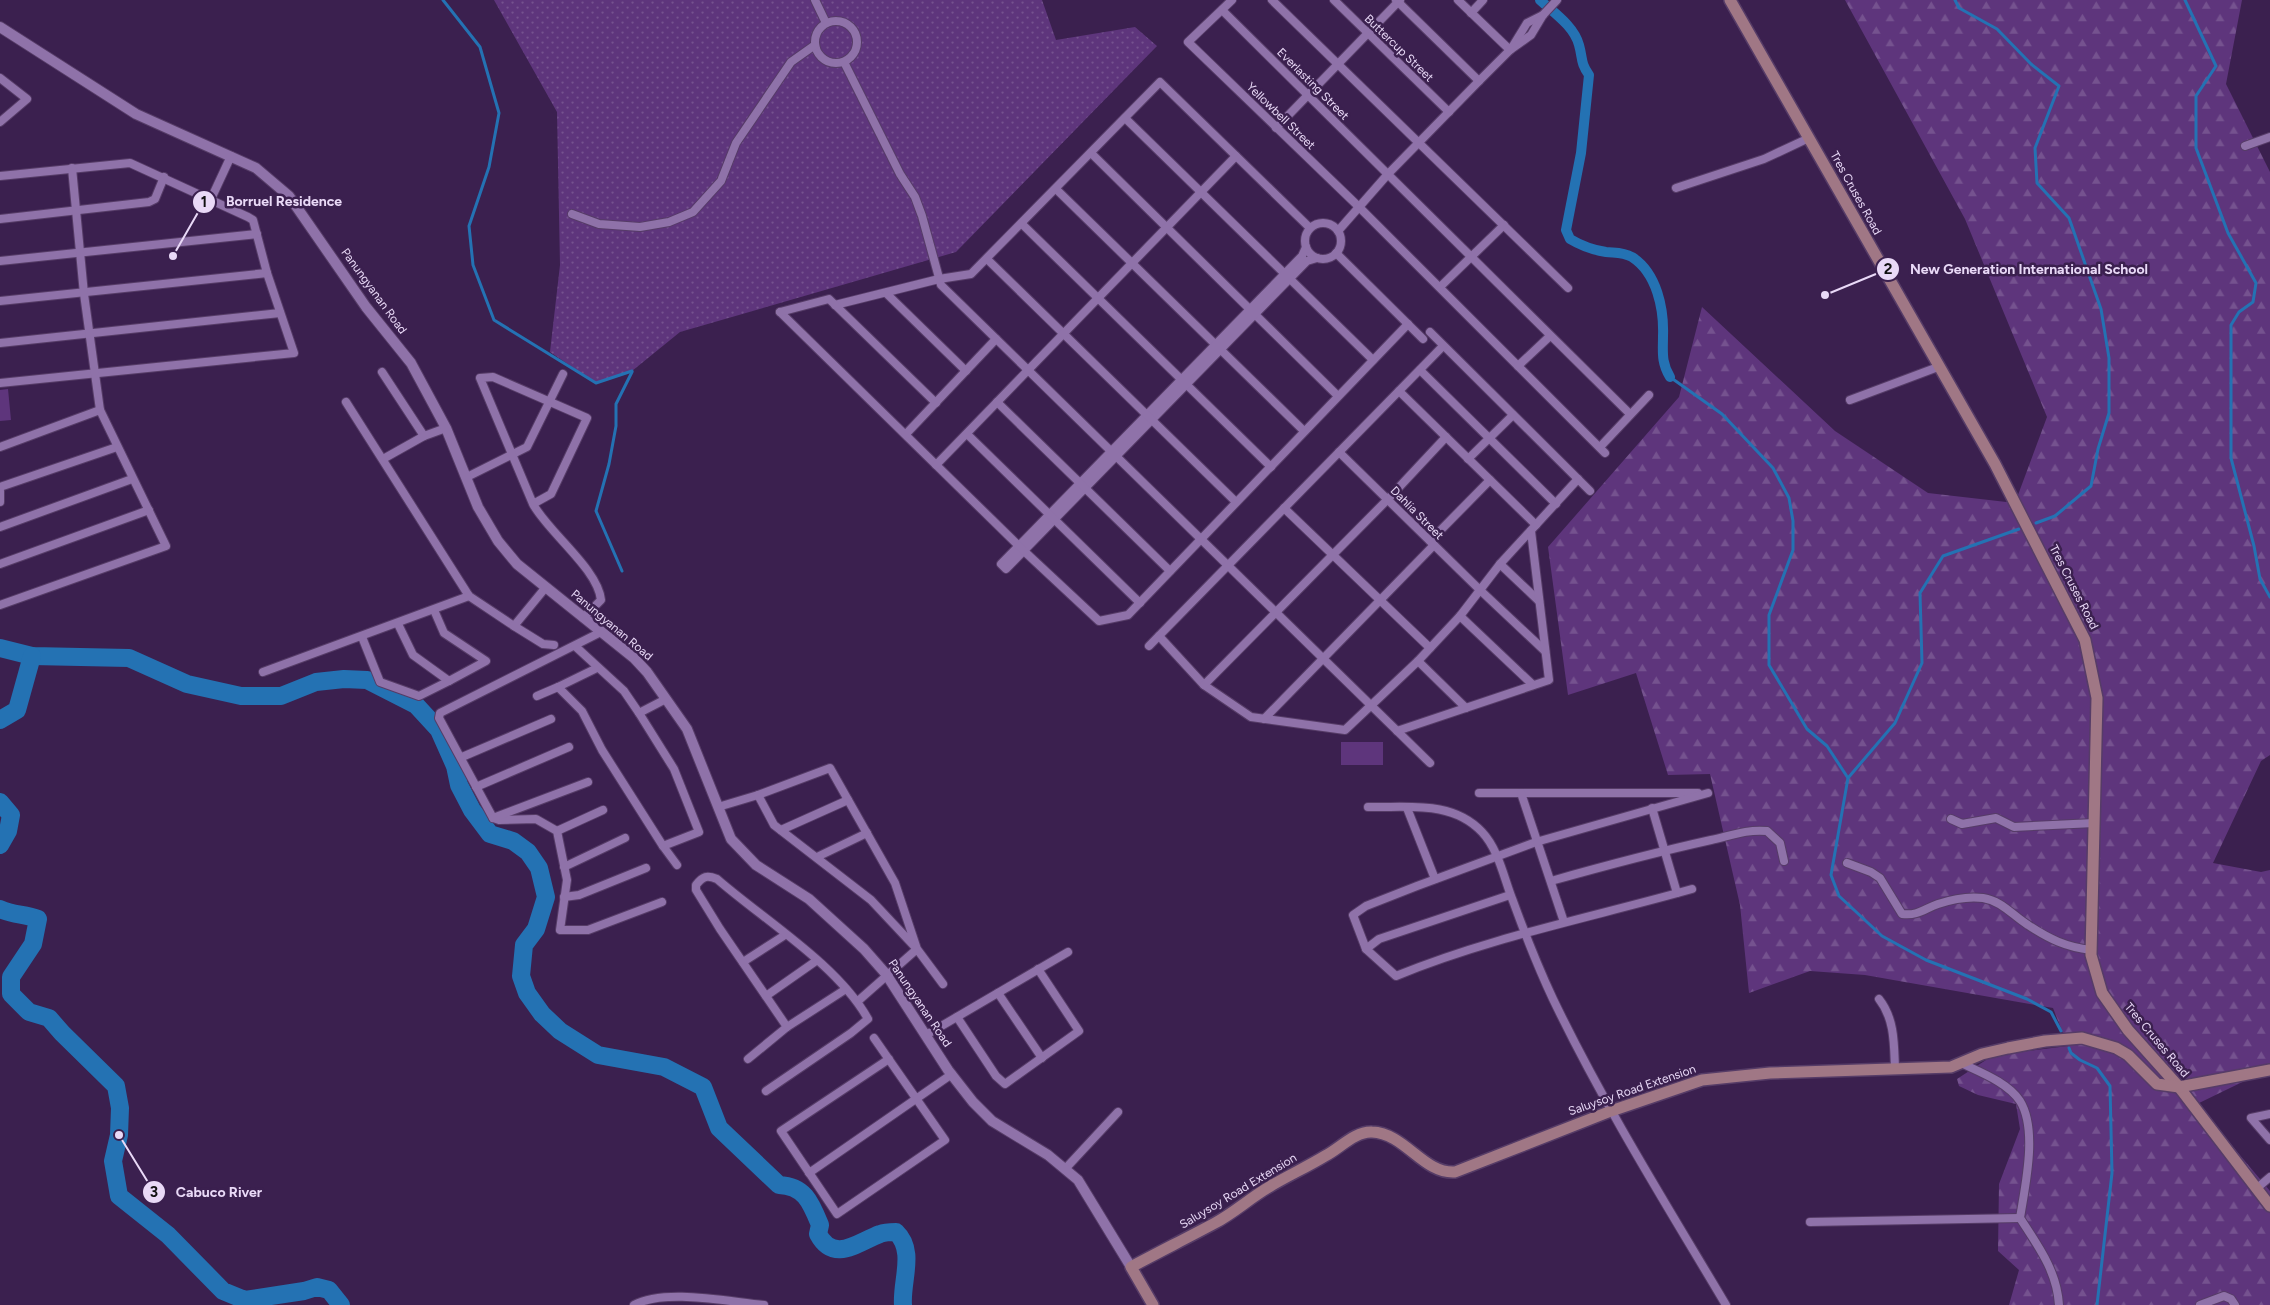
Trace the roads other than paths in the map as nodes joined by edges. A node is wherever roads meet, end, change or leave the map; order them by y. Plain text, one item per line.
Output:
1 (815, 0) edge
2 (1232, 0) edge
3 (1272, 0) edge
4 (1334, 0) edge
5 (1458, 0) edge
6 (1483, 0) edge
7 (1557, 0) edge
8 (1730, 0) edge
9 (1398, 1) edge
10 (1222, 10) junction
11 (1471, 13) junction
12 (826, 23) junction
13 (0, 27) edge
14 (1367, 33) junction
15 (815, 45) junction
16 (1510, 50) junction
17 (844, 62) junction
18 (1338, 64) junction
19 (0, 78) edge
20 (1479, 81) junction
21 (1308, 95) junction
22 (1449, 112) junction
23 (1125, 118) junction
24 (0, 122) edge
25 (1276, 128) junction
26 (2270, 137) edge
27 (1809, 138) junction
28 (1419, 142) junction
29 (2245, 146) dead end
30 (1090, 153) junction
31 (231, 156) junction
32 (1236, 156) junction
33 (72, 168) junction
34 (1388, 174) junction
35 (0, 176) edge
36 (164, 177) junction
37 (1676, 188) dead end
38 (1056, 189) junction
39 (1201, 192) junction
40 (210, 199) junction
41 (1358, 206) junction
42 (77, 212) junction
43 (572, 214) dead end
44 (0, 219) edge
45 (1022, 224) junction
46 (1330, 225) junction
47 (1504, 225) junction
48 (1167, 228) junction
49 (1310, 228) junction
50 (1338, 231) junction
51 (257, 234) junction
52 (1306, 247) junction
53 (81, 252) junction
54 (1336, 253) junction
55 (1317, 258) junction
56 (1470, 258) junction
57 (988, 260) junction
58 (0, 261) edge
59 (1132, 263) junction
60 (267, 273) junction
61 (1288, 276) junction
62 (939, 279) junction
63 (1440, 287) junction
64 (1568, 288) dead end
65 (886, 293) junction
66 (84, 294) junction
67 (1098, 298) junction
68 (0, 301) edge
69 (835, 305) junction
70 (1253, 312) junction
71 (280, 313) junction
72 (1408, 324) junction
73 (1430, 332) dead end
74 (89, 333) junction
75 (1064, 334) junction
76 (1550, 336) junction
77 (996, 339) junction
78 (1423, 339) dead end
79 (0, 343) edge
80 (1444, 346) junction
81 (1218, 347) junction
82 (1373, 360) junction
83 (1518, 366) junction
84 (1938, 367) junction
85 (1028, 370) junction
86 (1420, 370) junction
87 (966, 371) junction
88 (382, 372) dead end
89 (94, 374) junction
90 (563, 374) dead end
91 (1184, 382) junction
92 (0, 383) edge
93 (1399, 391) junction
94 (1649, 395) dead end
95 (1338, 396) junction
96 (1850, 400) dead end
97 (346, 402) dead end
98 (550, 402) junction
99 (997, 402) junction
100 (936, 403) junction
101 (100, 410) junction
102 (1630, 414) junction
103 (1514, 415) junction
104 (1149, 418) junction
105 (446, 428) junction
106 (1304, 432) junction
107 (906, 434) junction
108 (967, 434) junction
109 (424, 436) junction
110 (1446, 437) junction
111 (1490, 438) junction
112 (117, 446) junction
113 (0, 447) edge
114 (1339, 452) junction
115 (514, 454) junction
116 (1114, 454) junction
117 (383, 458) junction
118 (1468, 459) junction
119 (936, 465) junction
120 (1270, 467) junction
121 (467, 477) junction
122 (132, 479) junction
123 (1578, 479) junction
124 (1490, 480) junction
125 (1082, 486) junction
126 (0, 487) edge
127 (0, 491) edge
128 (1590, 491) dead end
129 (1388, 499) junction
130 (0, 502) edge
131 (1236, 502) junction
132 (533, 504) junction
133 (1556, 504) junction
134 (1284, 508) junction
135 (149, 510) junction
136 (1052, 517) junction
137 (0, 527) edge
138 (1534, 528) junction
139 (1201, 539) junction
140 (1432, 543) junction
141 (1022, 548) junction
142 (1332, 554) junction
143 (0, 564) edge
144 (1500, 564) junction
145 (1228, 565) junction
146 (1170, 572) junction
147 (546, 586) junction
148 (1480, 590) junction
149 (469, 596) junction
150 (1379, 600) junction
151 (1539, 601) junction
152 (1140, 603) junction
153 (0, 605) edge
154 (434, 610) junction
155 (1275, 611) junction
156 (1460, 616) junction
157 (583, 618) junction
158 (398, 624) junction
159 (514, 626) junction
160 (600, 632) junction
161 (1159, 636) junction
162 (362, 637) junction
163 (554, 645) dead end
164 (575, 646) junction
165 (1149, 646) dead end
166 (1430, 648) junction
167 (1545, 651) junction
168 (1322, 658) junction
169 (1418, 661) junction
170 (597, 668) junction
171 (263, 672) dead end
172 (450, 681) junction
173 (1204, 685) junction
174 (1533, 685) junction
175 (558, 687) junction
176 (537, 696) dead end
177 (666, 699) junction
178 (1372, 706) junction
179 (1466, 708) junction
180 (640, 713) junction
181 (551, 719) dead end
182 (1264, 719) junction
183 (1397, 731) junction
184 (569, 747) dead end
185 (462, 757) junction
186 (1430, 763) dead end
187 (588, 782) dead end
188 (476, 787) junction
189 (1479, 793) dead end
190 (1521, 793) junction
191 (758, 795) junction
192 (848, 800) junction
193 (718, 807) junction
194 (1368, 807) dead end
195 (1407, 808) junction
196 (1652, 808) junction
197 (603, 810) dead end
198 (493, 818) junction
199 (1951, 819) dead end
200 (2094, 822) junction
201 (780, 830) junction
202 (557, 831) junction
203 (867, 834) junction
204 (625, 838) dead end
205 (1536, 842) junction
206 (663, 846) junction
207 (1664, 849) junction
208 (817, 857) junction
209 (1496, 857) junction
210 (1784, 860) dead end
211 (1847, 863) dead end
212 (677, 866) dead end
213 (564, 867) junction
214 (646, 868) dead end
215 (1435, 879) junction
216 (1551, 881) junction
217 (1692, 889) dead end
218 (1677, 893) junction
219 (1510, 895) junction
220 (564, 897) junction
221 (662, 902) dead end
222 (1564, 922) junction
223 (1525, 933) junction
224 (785, 935) junction
225 (917, 949) junction
226 (1366, 949) junction
227 (2091, 950) junction
228 (1068, 952) dead end
229 (816, 960) junction
230 (743, 962) junction
231 (1038, 969) junction
232 (886, 974) junction
233 (943, 984) dead end
234 (846, 989) junction
235 (998, 993) junction
236 (766, 996) junction
237 (1879, 999) dead end
238 (858, 1001) junction
239 (957, 1017) junction
240 (787, 1027) junction
241 (926, 1035) junction
242 (874, 1038) dead end
243 (748, 1058) dead end
244 (889, 1058) junction
245 (1042, 1058) junction
246 (1963, 1064) junction
247 (1895, 1069) junction
248 (2270, 1070) edge
249 (952, 1074) junction
250 (2179, 1087) junction
251 (766, 1091) dead end
252 (916, 1099) junction
253 (1611, 1111) junction
254 (1118, 1112) dead end
255 (2270, 1114) edge
256 (2270, 1140) edge
257 (1066, 1168) junction
258 (809, 1173) junction
259 (2270, 1177) edge
260 (2256, 1190) junction
261 (2270, 1206) edge
262 (2020, 1218) junction
263 (1810, 1222) dead end
264 (1130, 1266) junction
265 (634, 1305) edge
266 (764, 1305) edge
267 (1153, 1305) edge
268 (1726, 1305) edge
269 (2059, 1305) edge
270 (2200, 1305) edge
271 (2235, 1305) edge

1 - 12 street
2 - 10 street
3 - 18 street
4 - 14 street, Buttercup Street
5 - 11 street
6 - 11 street
7 - 16 street
8 - 27 main road, Tres Cruses Road
9 - 14 street
9 - 20 street
10 - 21 street, Everlasting Street
10 - 25 street, Yellowbell Street
11 - 16 street
12 - 15 street
12 - 17 street
13 - 31 street, Panungyanan Road
14 - 18 street
14 - 22 street, Buttercup Street
15 - 17 street
15 - 43 street
16 - 20 street
17 - 62 street
18 - 21 street
18 - 28 street
19 - 24 street
20 - 22 street
21 - 25 street
21 - 34 street, Everlasting Street
22 - 28 street
23 - 30 street
23 - 32 street
23 - 39 street
25 - 41 street, Yellowbell Street
26 - 29 street
27 - 37 street
27 - 84 main road, Tres Cruses Road
28 - 34 street
28 - 47 street
30 - 38 street
30 - 48 street
31 - 40 street
31 - 105 street, Panungyanan Road
32 - 39 street
32 - 49 street
33 - 35 street
33 - 36 street
33 - 42 street
34 - 41 street
34 - 56 street, Everlasting Street
36 - 40 street
36 - 42 street
38 - 45 street
38 - 59 street
39 - 48 street
39 - 61 street
40 - 51 street
41 - 46 street
41 - 50 street
41 - 63 street, Yellowbell Street
42 - 44 street
42 - 53 street
45 - 57 street
45 - 67 street
46 - 49 street
46 - 50 street
47 - 56 street
47 - 64 street
48 - 59 street
48 - 70 street
49 - 52 street
50 - 54 street
51 - 53 street
51 - 60 street
52 - 55 street
52 - 61 street
53 - 58 street
53 - 66 street
54 - 55 street
54 - 72 street
55 - 61 street
56 - 63 street
56 - 76 street, Everlasting Street
57 - 62 street
57 - 75 street
59 - 67 street
59 - 81 street
60 - 66 street
60 - 71 street
61 - 70 street
61 - 82 street
62 - 65 street
62 - 77 street
63 - 83 street, Yellowbell Street
65 - 69 street
65 - 87 street
66 - 68 street
66 - 74 street
67 - 75 street
67 - 91 street
69 - 100 street
69 - 107 street
70 - 81 street
70 - 95 street
71 - 74 street
71 - 89 street
72 - 78 street
72 - 82 street
73 - 80 street
74 - 79 street
74 - 89 street
75 - 85 street
75 - 104 street
76 - 83 street
76 - 102 street, Everlasting Street
77 - 85 street
77 - 87 street
80 - 86 street
80 - 103 street
81 - 91 street
81 - 106 street
82 - 95 street
83 - 102 street, Yellowbell Street
84 - 96 street
84 - 200 main road, Tres Cruses Road
85 - 99 street
85 - 116 street
86 - 93 street
86 - 111 street
87 - 100 street
88 - 109 street
89 - 92 street
89 - 101 street
90 - 98 street
91 - 104 street
91 - 120 street
93 - 110 street
93 - 114 street
94 - 102 street
95 - 106 street
97 - 117 street
98 - 115 street
98 - 115 street
98 - 132 street
99 - 108 street
99 - 125 street
100 - 107 street
101 - 112 street
101 - 113 street
103 - 111 street
103 - 123 street
104 - 116 street
104 - 131 street
105 - 109 street
105 - 121 street, Panungyanan Road
106 - 120 street
107 - 119 street
108 - 119 street
108 - 136 street
109 - 117 street
110 - 118 street
110 - 129 street
111 - 118 street
111 - 133 street
112 - 122 street
112 - 126 street
114 - 129 street, Dahlia Street
114 - 134 street
115 - 121 street
115 - 132 street
116 - 125 street
116 - 139 street
117 - 149 street
118 - 124 street
119 - 141 street
120 - 131 street
121 - 147 street, Panungyanan Road
122 - 135 street
122 - 137 street
123 - 128 street
123 - 133 street
124 - 138 street
124 - 140 street
125 - 136 street
125 - 146 street
127 - 130 street
129 - 140 street, Dahlia Street
129 - 142 street
131 - 139 street
132 - 157 street
133 - 138 street
134 - 142 street
134 - 145 street
135 - 143 street
135 - 153 street
136 - 141 street
136 - 152 street
138 - 144 street
138 - 151 street
139 - 145 street
139 - 146 street
140 - 148 street, Dahlia Street
140 - 150 street
141 - 152 street
142 - 150 street
142 - 155 street
144 - 148 street
144 - 151 street
145 - 155 street
145 - 161 street
146 - 152 street
147 - 157 street, Panungyanan Road
147 - 159 street
148 - 156 street
148 - 167 street, Dahlia Street
149 - 154 street
149 - 159 street
150 - 166 street
150 - 168 street
151 - 167 street
154 - 158 street
154 - 172 street
155 - 168 street
155 - 173 street
156 - 166 street
156 - 174 street
157 - 160 street, Panungyanan Road
158 - 162 street
158 - 172 street
159 - 163 street
160 - 164 street
160 - 177 street, Panungyanan Road
161 - 165 street
161 - 173 street
162 - 171 street
162 - 172 street
164 - 170 street
164 - 185 street
166 - 169 street
167 - 174 street
168 - 178 street
168 - 182 street
169 - 178 street
169 - 179 street
170 - 175 street
170 - 180 street
173 - 182 street
174 - 179 street
175 - 176 street
175 - 206 street
177 - 180 street
177 - 193 street, Panungyanan Road
178 - 182 street
178 - 183 street
179 - 183 street
180 - 206 street
181 - 185 street
183 - 186 street
184 - 188 street
185 - 188 street
187 - 198 street
188 - 198 street
189 - 190 street
190 - 196 street
190 - 205 street
191 - 192 street
191 - 193 street
191 - 201 street
192 - 201 street
192 - 203 street
193 - 232 street, Panungyanan Road
194 - 195 street
195 - 209 street
195 - 215 street
196 - 205 street
196 - 207 street
197 - 202 street
198 - 202 street
199 - 200 street
200 - 227 main road, Tres Cruses Road
201 - 208 street
202 - 213 street
203 - 208 street
203 - 225 street
204 - 213 street
205 - 209 street
205 - 216 street
206 - 212 street
207 - 210 street
207 - 216 street
207 - 218 street
208 - 225 street
209 - 215 street
209 - 219 street
211 - 227 street
213 - 220 street
214 - 220 street
215 - 226 street
216 - 222 street
217 - 218 street
218 - 222 street
219 - 223 street
219 - 226 street
220 - 221 street
222 - 223 street
223 - 226 street
223 - 253 street
224 - 229 street
224 - 230 street
224 - 230 street
225 - 232 street
225 - 233 street
227 - 250 main road, Tres Cruses Road
228 - 231 street
229 - 234 street
229 - 236 street
230 - 236 street
231 - 235 street
231 - 245 street
232 - 238 street
232 - 241 street, Panungyanan Road
234 - 238 street
234 - 240 street
235 - 239 street
235 - 245 street
236 - 240 street
237 - 247 street
238 - 251 street
239 - 241 street
239 - 245 street
240 - 243 street
241 - 249 street, Panungyanan Road
242 - 244 street
244 - 252 street
244 - 258 street
246 - 247 main road, Saluysoy Road Extension
246 - 250 main road, Saluysoy Road Extension
246 - 262 street
247 - 253 main road, Saluysoy Road Extension
248 - 250 main road
249 - 252 street
249 - 257 street, Panungyanan Road
250 - 260 main road, Tres Cruses Road
252 - 258 street
252 - 258 street
253 - 264 main road, Saluysoy Road Extension
253 - 268 street
254 - 257 street
255 - 256 street
257 - 264 street, Panungyanan Road
259 - 260 street
260 - 261 main road, Tres Cruses Road
262 - 263 street
262 - 269 street
264 - 267 main road, Panungyanan Road
265 - 266 street
270 - 271 street

